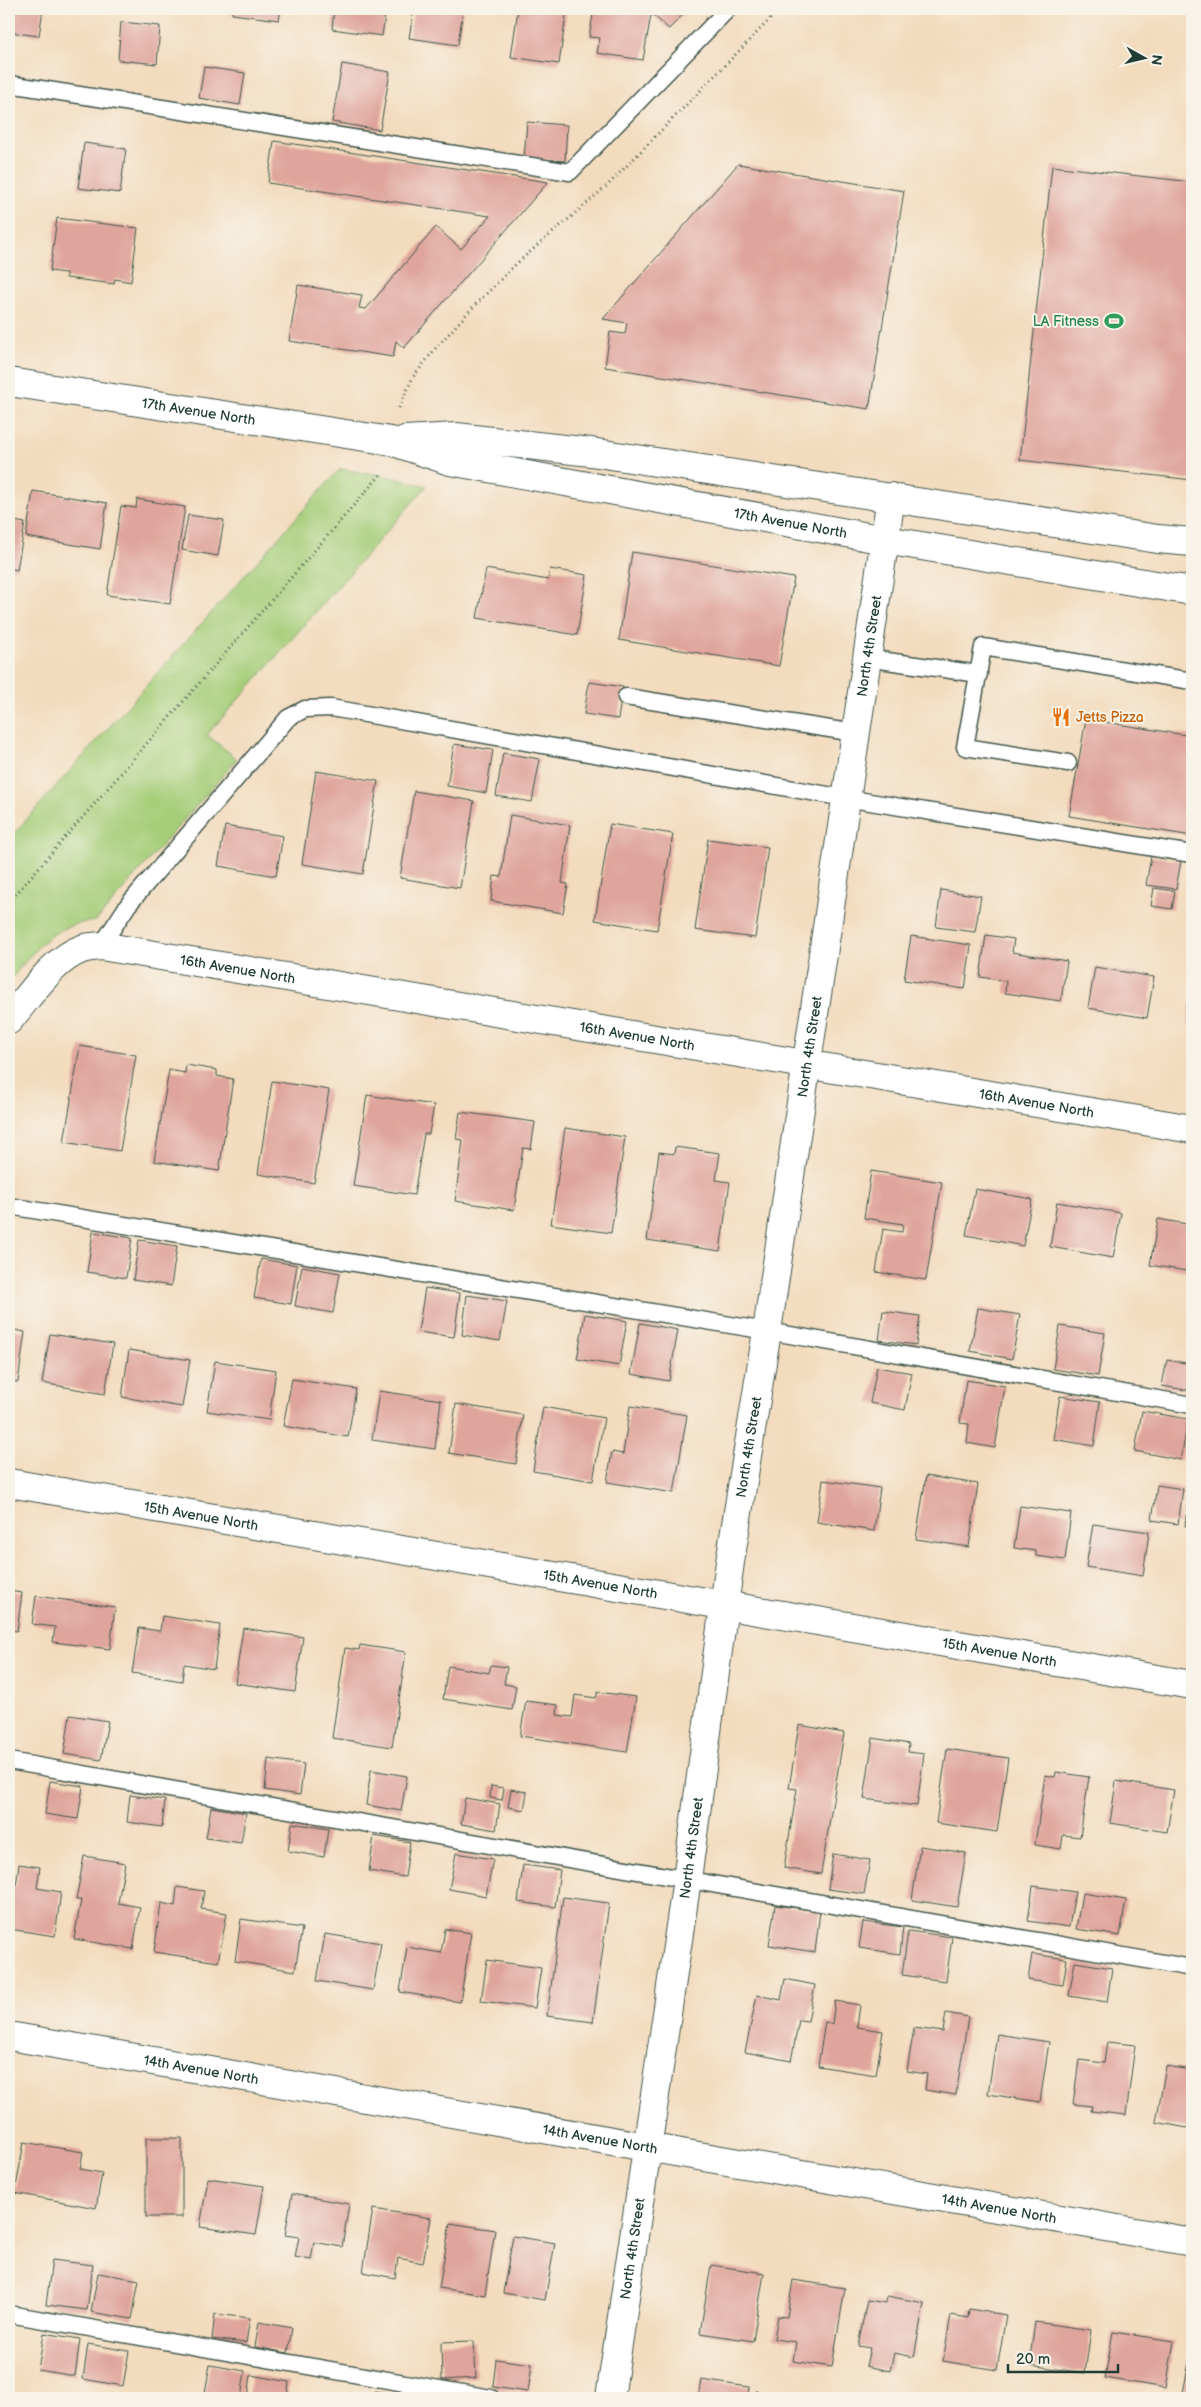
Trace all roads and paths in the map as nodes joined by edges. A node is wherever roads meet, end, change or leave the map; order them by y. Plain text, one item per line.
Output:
1 (728, 9) edge
2 (780, 9) edge
3 (9, 84) edge
4 (9, 382) edge
5 (401, 401) dead end
6 (391, 441) junction
7 (382, 475) dead end
8 (891, 497) junction
9 (885, 540) junction
10 (1192, 542) edge
11 (1192, 591) edge
12 (866, 658) junction
13 (978, 674) junction
14 (1192, 681) edge
15 (626, 697) dead end
16 (855, 733) junction
17 (1068, 763) dead end
18 (845, 798) junction
19 (1192, 854) edge
20 (9, 902) edge
21 (92, 948) junction
22 (9, 1020) edge
23 (805, 1066) junction
24 (1192, 1129) edge
25 (9, 1206) edge
26 (767, 1331) junction
27 (1192, 1404) edge
28 (9, 1483) edge
29 (724, 1605) junction
30 (1192, 1686) edge
31 (9, 1761) edge
32 (686, 1879) junction
33 (1192, 1968) edge
34 (9, 2036) edge
35 (646, 2147) junction
36 (1192, 2242) edge
37 (9, 2314) edge
38 (491, 2398) edge
39 (610, 2398) edge

1 - 3 lane
2 - 5 path
4 - 6 street, 17th Avenue North
6 - 8 street, 17th Avenue North
6 - 9 street, 17th Avenue North
7 - 20 path
8 - 9 street, North 4th Street
8 - 10 street, 17th Avenue North
9 - 11 street, 17th Avenue North
9 - 12 street, North 4th Street
12 - 13 lane
12 - 16 street, North 4th Street
13 - 14 lane
13 - 17 lane
15 - 16 lane
16 - 18 street, North 4th Street
18 - 19 lane
18 - 21 lane
18 - 23 street, North 4th Street
21 - 22 street
21 - 23 street, 16th Avenue North
23 - 24 street, 16th Avenue North
23 - 26 street, North 4th Street
25 - 26 lane
26 - 27 lane
26 - 29 street, North 4th Street
28 - 29 street, 15th Avenue North
29 - 30 street, 15th Avenue North
29 - 32 street, North 4th Street
31 - 32 lane
32 - 33 lane
32 - 35 street, North 4th Street
34 - 35 street, 14th Avenue North
35 - 36 street, 14th Avenue North
35 - 39 street, North 4th Street
37 - 38 lane

